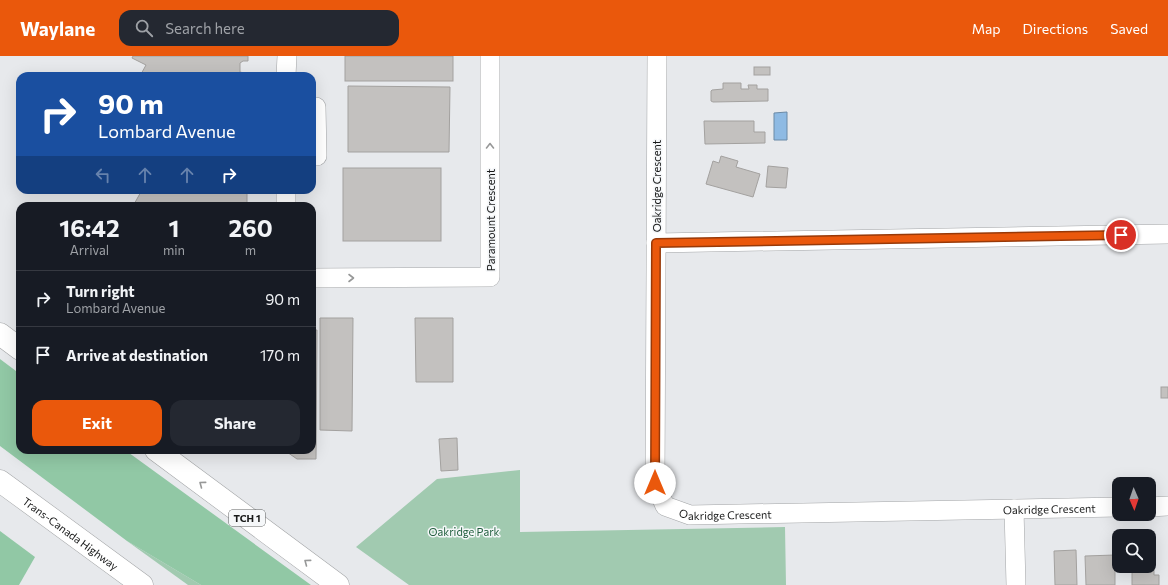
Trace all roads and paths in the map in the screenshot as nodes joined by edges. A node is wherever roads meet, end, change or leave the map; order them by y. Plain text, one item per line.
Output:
1 (287, 56) edge
2 (490, 56) edge
3 (657, 56) edge
4 (286, 72) edge
5 (316, 107) edge
6 (316, 156) edge
7 (1168, 234) edge
8 (656, 243) junction
9 (316, 278) edge
10 (0, 334) edge
11 (16, 346) edge
12 (161, 454) edge
13 (0, 481) edge
14 (1168, 506) edge
15 (1112, 507) edge
16 (1156, 507) edge
17 (1014, 509) junction
18 (142, 585) edge
19 (338, 585) edge
20 (1016, 585) edge

1 - 4 street
9 -> 2 street, Paramount Crescent
3 - 8 street, Oakridge Crescent
5 - 6 street
7 - 8 street
8 - 17 street, Oakridge Crescent
10 - 11 highway
19 -> 12 highway, TCH 1
13 - 18 highway, Trans-Canada Highway
14 - 16 street
15 - 17 street, Oakridge Crescent
17 - 20 street

